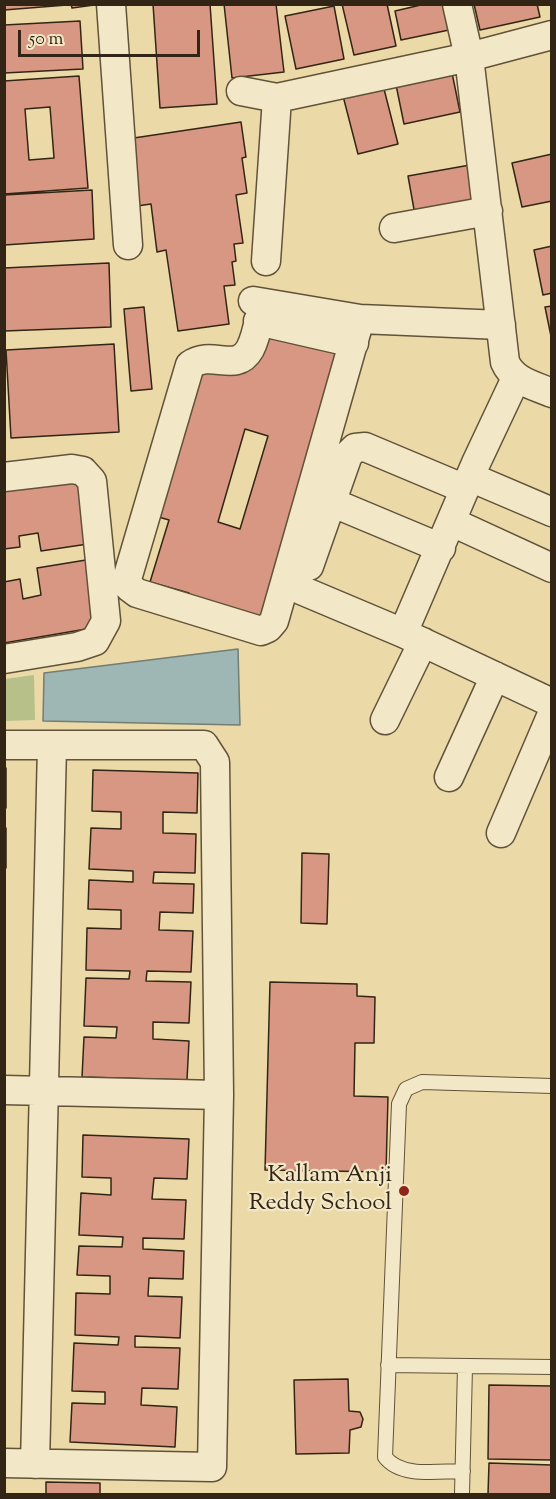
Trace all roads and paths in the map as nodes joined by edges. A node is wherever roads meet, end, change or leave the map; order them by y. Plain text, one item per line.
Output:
1 (111, 4) edge
2 (457, 4) edge
3 (552, 35) edge
4 (469, 57) junction
5 (241, 91) dead end
6 (277, 98) junction
7 (488, 211) junction
8 (394, 228) dead end
9 (128, 245) dead end
10 (266, 261) dead end
11 (501, 325) junction
12 (357, 331) junction
13 (516, 378) junction
14 (552, 393) edge
15 (4, 477) edge
16 (468, 483) junction
17 (331, 502) junction
18 (552, 513) edge
19 (452, 522) junction
20 (441, 548) junction
21 (552, 568) edge
22 (301, 590) junction
23 (413, 638) junction
24 (281, 647) dead end
25 (4, 659) edge
26 (495, 676) junction
27 (552, 703) edge
28 (552, 714) edge
29 (385, 720) dead end
30 (4, 745) edge
31 (52, 746) junction
32 (449, 777) dead end
33 (501, 833) dead end
34 (552, 1086) edge
35 (4, 1090) edge
36 (44, 1091) junction
37 (219, 1095) junction
38 (388, 1365) junction
39 (465, 1367) junction
40 (552, 1367) edge
41 (4, 1463) edge
42 (35, 1464) junction
43 (463, 1471) junction
44 (462, 1494) edge

1 - 9 street
2 - 4 street
3 - 4 street
4 - 6 street
4 - 7 street
5 - 6 street
6 - 10 street
7 - 8 street
7 - 11 street
11 - 12 street
11 - 13 street
12 - 12 street
13 - 14 street
13 - 16 street
15 - 25 street
16 - 17 street
16 - 18 street
16 - 19 street
17 - 20 street
17 - 22 street
19 - 20 street
19 - 21 street
20 - 23 street
22 - 23 street
22 - 24 street
23 - 26 street
23 - 29 street
26 - 27 street
26 - 32 street
28 - 33 street
30 - 31 street
31 - 36 street
31 - 37 street
34 - 38 lane
35 - 36 street
36 - 37 street
36 - 42 street
37 - 42 street
38 - 39 lane
38 - 43 lane
39 - 40 lane
39 - 43 lane
41 - 42 street
43 - 44 lane

